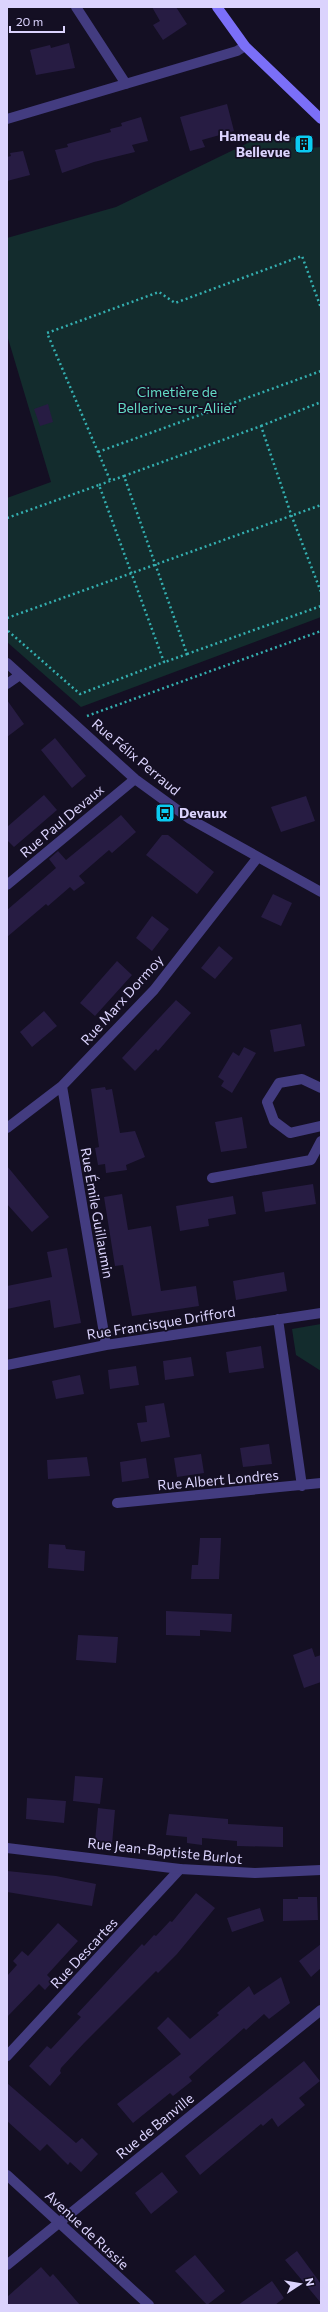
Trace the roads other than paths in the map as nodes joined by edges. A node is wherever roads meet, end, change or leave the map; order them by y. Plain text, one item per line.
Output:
1 (76, 7) edge
2 (217, 7) edge
3 (245, 46) junction
4 (126, 84) junction
5 (7, 118) edge
6 (321, 118) edge
7 (7, 663) edge
8 (20, 675) junction
9 (7, 684) edge
10 (135, 779) junction
11 (258, 857) junction
12 (7, 885) edge
13 (321, 892) edge
14 (62, 1086) junction
15 (321, 1088) edge
16 (321, 1126) edge
17 (7, 1128) edge
18 (321, 1141) edge
19 (212, 1178) dead end
20 (321, 1313) edge
21 (278, 1319) junction
22 (106, 1345) junction
23 (7, 1366) edge
24 (321, 1483) edge
25 (302, 1486) junction
26 (117, 1503) dead end
27 (7, 1848) edge
28 (180, 1869) junction
29 (321, 1870) edge
30 (321, 2010) edge
31 (7, 2056) edge
32 (7, 2175) edge
33 (59, 2222) junction
34 (7, 2265) edge
35 (149, 2305) edge

1 - 4 street
2 - 3 main road
3 - 4 street
3 - 6 main road
4 - 5 street
7 - 8 street, Rue Félix Perraud
8 - 9 street
8 - 10 street, Rue Félix Perraud
10 - 11 street, Rue Félix Perraud
10 - 12 street, Rue Paul Devaux
11 - 13 street, Rue Félix Perraud
11 - 14 street, Rue Marx Dormoy
14 - 17 street, Rue Marx Dormoy
14 - 22 street, Rue Émile Guillaumin
15 - 16 street
18 - 19 street
20 - 21 street, Rue Francisque Drifford
21 - 22 street, Rue Francisque Drifford
21 - 25 street
22 - 23 street, Rue Francisque Drifford
24 - 25 street, Rue Albert Londres
25 - 26 street, Rue Albert Londres
27 - 28 street, Rue Jean-Baptiste Burlot
28 - 29 street, Rue Jean-Baptiste Burlot
28 - 31 street, Rue Descartes
30 - 33 street, Rue de Banville
32 - 33 street, Avenue de Russie
33 - 34 street, Rue de Banville
33 - 35 street, Avenue de Russie

